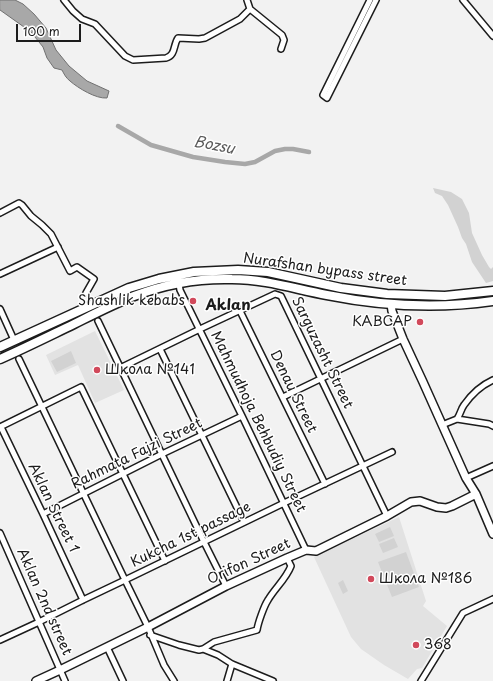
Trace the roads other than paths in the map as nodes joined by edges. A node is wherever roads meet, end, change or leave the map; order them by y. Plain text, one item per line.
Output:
1 (64, 0) edge
2 (247, 0) edge
3 (370, 0) edge
4 (376, 0) edge
5 (463, 0) edge
6 (250, 9) junction
7 (493, 36) edge
8 (281, 49) dead end
9 (0, 213) edge
10 (58, 247) junction
11 (205, 271) junction
12 (255, 271) junction
13 (0, 274) edge
14 (205, 280) junction
15 (254, 280) junction
16 (179, 284) junction
17 (86, 293) dead end
18 (492, 296) edge
19 (391, 304) junction
20 (0, 309) edge
21 (240, 311) junction
22 (98, 321) dead end
23 (200, 329) junction
24 (14, 340) junction
25 (403, 340) junction
26 (0, 347) edge
27 (160, 349) junction
28 (0, 359) edge
29 (19, 359) dead end
30 (120, 368) junction
31 (321, 379) junction
32 (493, 380) edge
33 (283, 397) junction
34 (42, 407) junction
35 (242, 416) junction
36 (457, 419) junction
37 (442, 425) junction
38 (493, 426) edge
39 (0, 427) edge
40 (203, 436) junction
41 (392, 452) dead end
42 (162, 454) junction
43 (363, 465) junction
44 (493, 466) edge
45 (124, 474) junction
46 (466, 478) junction
47 (325, 484) junction
48 (84, 494) junction
49 (476, 494) junction
50 (284, 503) junction
51 (43, 514) junction
52 (388, 516) junction
53 (244, 522) junction
54 (0, 533) edge
55 (493, 534) edge
56 (204, 542) junction
57 (306, 550) junction
58 (287, 558) junction
59 (165, 561) junction
60 (126, 580) junction
61 (226, 586) junction
62 (493, 599) edge
63 (83, 600) junction
64 (39, 622) junction
65 (148, 627) junction
66 (150, 635) junction
67 (0, 640) edge
68 (107, 647) junction
69 (203, 649) junction
70 (232, 664) junction
71 (60, 670) junction
72 (36, 681) edge
73 (65, 681) edge
74 (123, 681) edge
75 (174, 681) edge
76 (227, 681) edge
77 (273, 681) edge
78 (421, 681) edge

1 - 6 street
2 - 6 street
3 - 4 street
5 - 7 street
6 - 8 street
9 - 10 street
10 - 13 street
10 - 17 street
11 - 12 main road, Nurafshan bypass street
11 - 14 main road
11 - 24 main road, Nurafshan bypass street
12 - 15 main road
12 - 18 main road, Nurafshan bypass street
14 - 15 main road, Nurafshan bypass street
14 - 16 main road, Nurafshan bypass street
15 - 19 main road, Nurafshan bypass street
16 - 23 street, Mahmudhoja Behbudiy Street
16 - 28 main road, Nurafshan bypass street
18 - 19 main road, Nurafshan bypass street
19 - 25 street
20 - 24 street
21 - 23 street, Sarguzasht Street
21 - 31 street, Sarguzasht Street
21 - 33 street, Denau Street
22 - 30 street
23 - 27 street, Sarguzasht Street
23 - 35 street, Mahmudhoja Behbudiy Street
24 - 26 main road, Nurafshan bypass street
25 - 31 street
25 - 37 street
27 - 30 street, Sarguzasht Street
27 - 40 street
29 - 34 street
30 - 42 street
31 - 33 street
31 - 43 street, Sarguzasht Street
32 - 36 street
33 - 47 street, Denau Street
34 - 39 street
34 - 45 street
34 - 48 street
35 - 40 street, Rahmata Fajzi Street
35 - 50 street, Mahmudhoja Behbudiy Street
36 - 37 street
36 - 38 street
37 - 46 street
39 - 51 street, Аklаn Street 1
40 - 42 street, Rahmata Fajzi Street
40 - 53 street
41 - 43 street, Kukcha 1st passage
42 - 45 street, Rahmata Fajzi Street
42 - 56 street
43 - 47 street, Kukcha 1st passage
43 - 52 street, Sarguzasht Street
44 - 46 street
45 - 48 street, Rahmata Fajzi Street
45 - 59 street
46 - 49 street
47 - 50 street, Kukcha 1st passage
48 - 51 street, Rahmata Fajzi Street
48 - 60 street
49 - 52 street, Orifon Street
49 - 55 street
50 - 53 street, Kukcha 1st passage
50 - 57 street, Mahmudhoja Behbudiy Street
51 - 63 street, Аklаn Street 1
52 - 57 street, Orifon Street
53 - 56 street, Kukcha 1st passage
54 - 64 street, Аklаn 2nd street
56 - 59 street, Kukcha 1st passage
56 - 61 street
57 - 58 street, Orifon Street
58 - 61 street, Orifon Street
58 - 69 street
59 - 60 street, Kukcha 1st passage
60 - 63 street, Kukcha 1st passage
60 - 65 street
61 - 65 street, Orifon Street
62 - 78 street
63 - 64 street, Kukcha 1st passage
64 - 67 street, Kukcha 1st passage
64 - 71 street, Аklаn 2nd street
65 - 66 street
65 - 68 street, Orifon Street
66 - 69 street
66 - 75 street
68 - 71 street, Orifon Street
68 - 74 street
69 - 70 street
70 - 76 street
70 - 77 street
71 - 72 street, Orifon Street
71 - 73 street, Аklаn 2nd street

